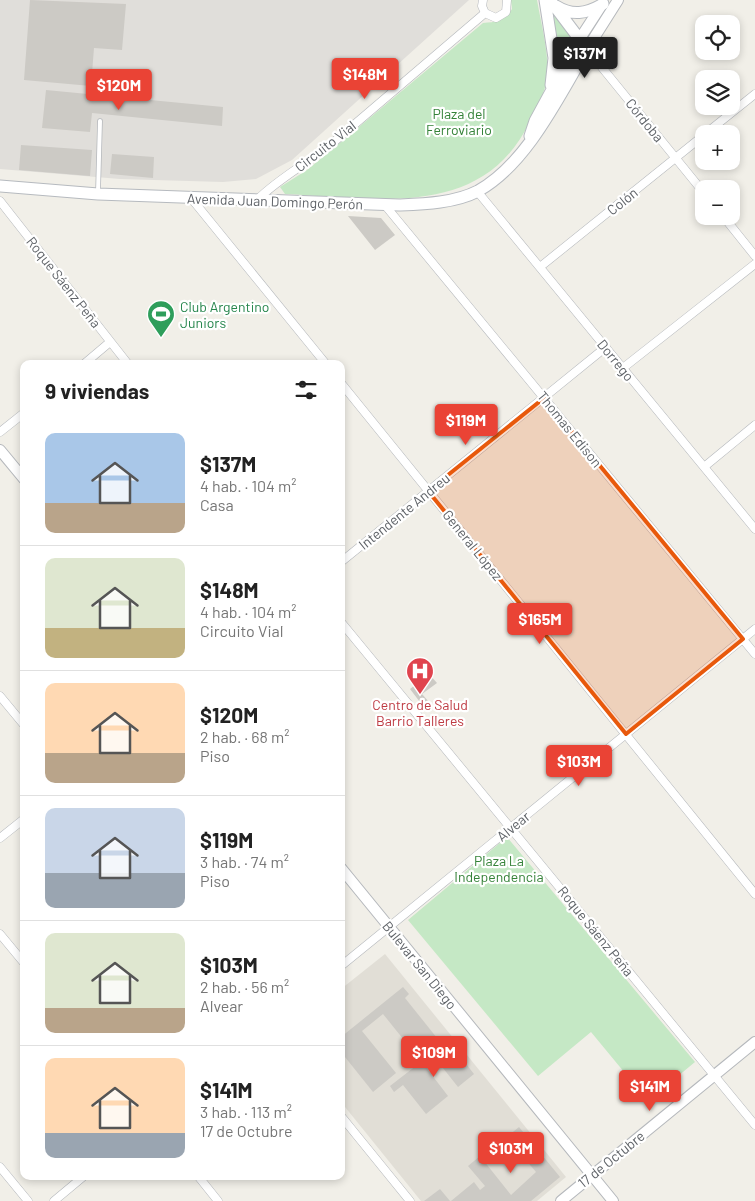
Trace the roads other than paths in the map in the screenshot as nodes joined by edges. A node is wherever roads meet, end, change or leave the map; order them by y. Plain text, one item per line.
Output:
1 (483, 0) edge
2 (507, 0) edge
3 (618, 0) edge
4 (549, 1) edge
5 (604, 2) edge
6 (485, 13) junction
7 (579, 40) junction
8 (587, 49) junction
9 (755, 94) edge
10 (548, 100) junction
11 (100, 121) dead end
12 (715, 125) edge
13 (695, 141) edge
14 (528, 142) junction
15 (675, 158) junction
16 (695, 182) edge
17 (0, 186) edge
18 (478, 191) junction
19 (98, 194) junction
20 (191, 198) junction
21 (257, 200) junction
22 (0, 201) edge
23 (384, 204) junction
24 (730, 225) edge
25 (755, 256) edge
26 (755, 264) edge
27 (540, 267) junction
28 (110, 342) junction
29 (606, 347) junction
30 (89, 360) edge
31 (125, 360) edge
32 (323, 360) edge
33 (623, 368) junction
34 (345, 388) edge
35 (544, 398) junction
36 (20, 416) edge
37 (755, 426) edge
38 (0, 432) edge
39 (0, 450) edge
40 (704, 466) junction
41 (20, 474) edge
42 (428, 491) junction
43 (755, 529) edge
44 (345, 559) edge
45 (345, 627) edge
46 (755, 629) edge
47 (743, 639) junction
48 (755, 654) edge
49 (0, 696) edge
50 (20, 720) edge
51 (626, 734) junction
52 (20, 822) edge
53 (511, 828) junction
54 (0, 838) edge
55 (345, 873) edge
56 (755, 894) edge
57 (389, 927) junction
58 (0, 934) edge
59 (20, 958) edge
60 (345, 963) edge
61 (755, 1042) edge
62 (714, 1075) junction
63 (345, 1121) edge
64 (755, 1125) edge
65 (0, 1167) edge
66 (592, 1175) junction
67 (79, 1180) edge
68 (201, 1180) edge
69 (28, 1201) edge
70 (54, 1201) edge
71 (218, 1201) edge
72 (410, 1201) edge
73 (560, 1201) edge
74 (613, 1201) edge

1 - 6 street
2 - 6 street
3 - 8 street, Avenida Juan Domingo Perón
4 - 5 main road
4 - 7 main road, Córdoba
4 - 10 main road
5 - 7 street, Avenida Juan Domingo Perón
6 - 21 street, Circuito Vial
7 - 8 main road, Córdoba
7 - 10 main road, Avenida Juan Domingo Perón
8 - 14 main road, Avenida Juan Domingo Perón
8 - 15 street, Córdoba
9 - 12 street, Colón
10 - 14 main road, Avenida Juan Domingo Perón
11 - 19 lane
13 - 15 street, Colón
14 - 18 main road, Avenida Juan Domingo Perón
15 - 16 street, Córdoba
15 - 27 street, Colón
17 - 19 main road, Avenida Juan Domingo Perón
18 - 23 main road, Avenida Juan Domingo Perón
18 - 27 street, Dorrego
19 - 20 main road, Avenida Juan Domingo Perón
20 - 21 main road, Avenida Juan Domingo Perón
20 - 32 street
21 - 23 main road, Avenida Juan Domingo Perón
22 - 28 street, Roque Sáenz Peña
23 - 35 street, Thomas Edison
24 - 25 street
26 - 33 street
27 - 29 street, Dorrego
28 - 30 street
28 - 31 street, Roque Sáenz Peña
29 - 33 street, Dorrego
29 - 35 street, Intendente Andreu
33 - 40 street, Dorrego
34 - 42 street, General López
35 - 42 street, Intendente Andreu
35 - 47 street, Thomas Edison
36 - 38 street
37 - 40 street
39 - 41 street
40 - 43 street, Dorrego
42 - 44 street, Intendente Andreu
42 - 51 street, General López
45 - 53 street, Roque Sáenz Peña
46 - 47 street, Alvear
47 - 48 street, Thomas Edison
47 - 51 street, Alvear
49 - 50 street
51 - 53 street, Alvear
51 - 56 street, General López
52 - 54 street
53 - 57 street, Alvear
53 - 62 street, Roque Sáenz Peña
55 - 57 street, Bulevar San Diego
57 - 60 street, Alvear
57 - 66 street, Bulevar San Diego
58 - 59 street
61 - 62 street, 17 de Octubre
62 - 64 street, Roque Sáenz Peña
62 - 66 street, 17 de Octubre
63 - 72 street
65 - 69 street
66 - 73 street, 17 de Octubre
66 - 74 street, Bulevar San Diego
67 - 70 street
68 - 71 street

